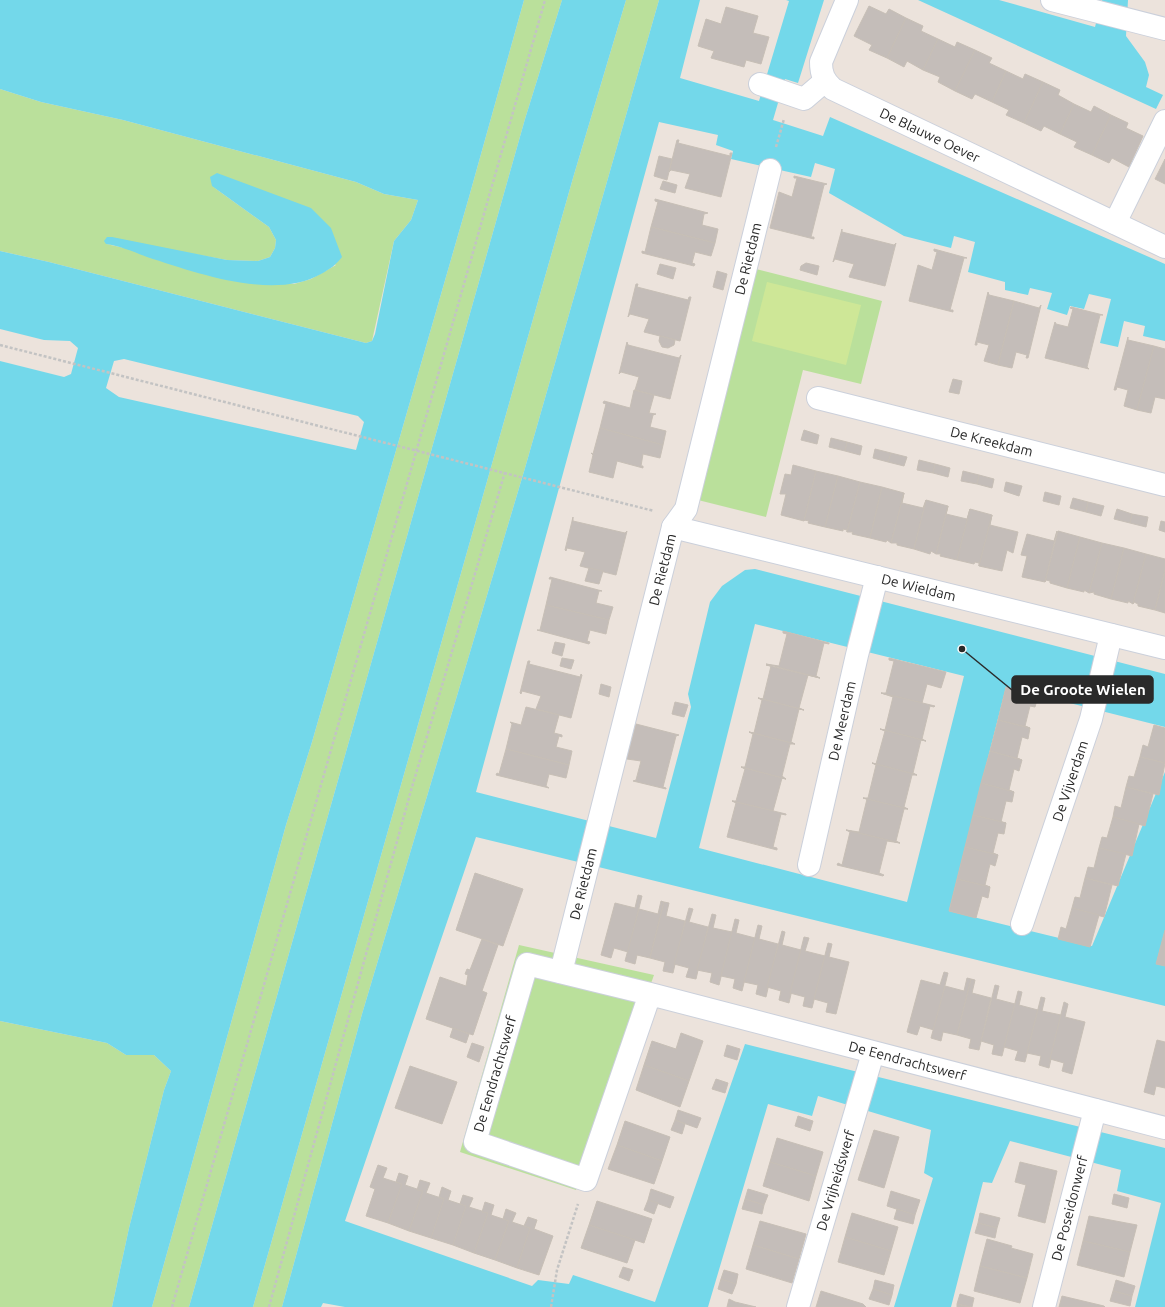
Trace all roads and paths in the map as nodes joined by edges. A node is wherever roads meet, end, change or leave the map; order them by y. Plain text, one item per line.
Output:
1 (545, 0) edge
2 (847, 0) edge
3 (1052, 0) edge
4 (1165, 29) edge
5 (825, 81) junction
6 (760, 84) dead end
7 (1165, 121) edge
8 (770, 170) dead end
9 (1115, 223) junction
10 (1165, 247) edge
11 (0, 345) edge
12 (818, 398) dead end
13 (415, 450) junction
14 (505, 472) junction
15 (1165, 485) edge
16 (676, 522) junction
17 (875, 585) junction
18 (1109, 642) junction
19 (1165, 648) edge
20 (808, 865) dead end
21 (1022, 924) dead end
22 (561, 972) junction
23 (650, 994) junction
24 (871, 1060) junction
25 (1094, 1115) junction
26 (1165, 1128) edge
27 (586, 1180) junction
28 (172, 1307) edge
29 (269, 1307) edge
30 (551, 1307) edge
31 (798, 1307) edge
32 (1044, 1307) edge

1 - 13 path
2 - 5 street
3 - 4 street
5 - 6 street
5 - 9 street, De Blauwe Oever
7 - 9 street
8 - 16 street, De Rietdam
9 - 10 street, De Blauwe Oever
11 - 13 path
12 - 15 street, De Kreekdam
13 - 14 path
13 - 28 path
14 - 16 path
14 - 29 path
16 - 17 street, De Wieldam
16 - 22 street, De Rietdam
17 - 18 street, De Wieldam
17 - 20 street, De Meerdam
18 - 19 street, De Wieldam
18 - 21 street, De Vijverdam
22 - 23 street, De Eendrachtswerf
22 - 27 street, De Eendrachtswerf
23 - 24 street, De Eendrachtswerf
23 - 27 street
24 - 25 street, De Eendrachtswerf
24 - 31 street, De Vrijheidswerf
25 - 26 street, De Eendrachtswerf
25 - 32 street, De Poseidonwerf
27 - 30 path

